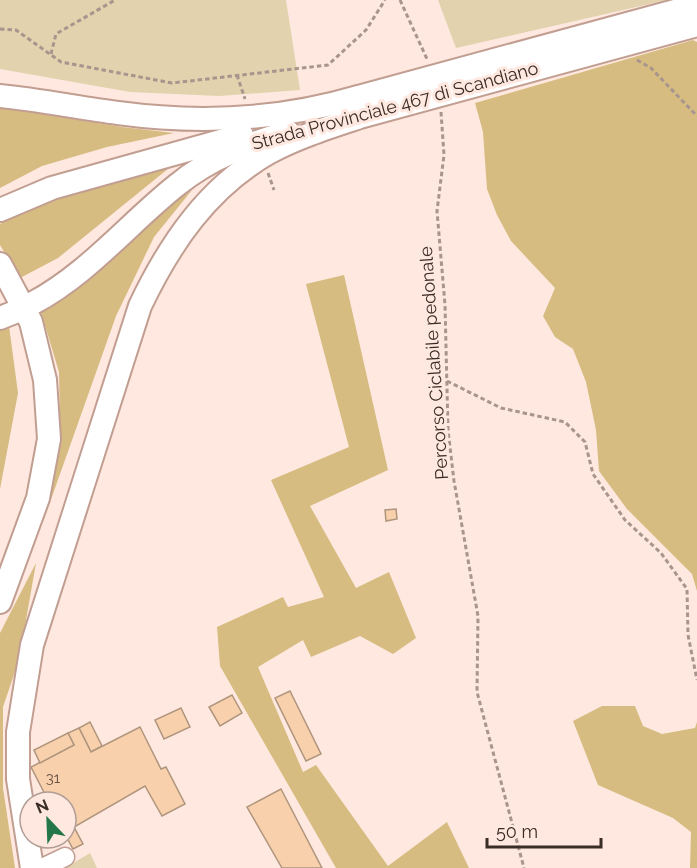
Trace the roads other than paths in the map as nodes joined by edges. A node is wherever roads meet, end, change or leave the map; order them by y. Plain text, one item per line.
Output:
1 (697, 5) edge
2 (697, 25) edge
3 (0, 96) edge
4 (359, 107) junction
5 (323, 108) junction
6 (0, 210) edge
7 (0, 264) edge
8 (16, 311) edge
9 (0, 602) edge
10 (65, 857) dead end
11 (42, 868) edge

1 - 4 main road, Strada Provinciale 467 di Scandiano, bridge
2 - 4 main road, Strada Provinciale 467 di Scandiano, bridge
3 - 5 main road, Strada Provinciale 467 di Scandiano
4 - 5 main road, Strada Provinciale 467 di Scandiano
4 - 8 main road, Strada Provinciale 467 di Scandiano
4 - 11 main road
5 - 6 main road
7 - 9 main road
10 - 11 lane

